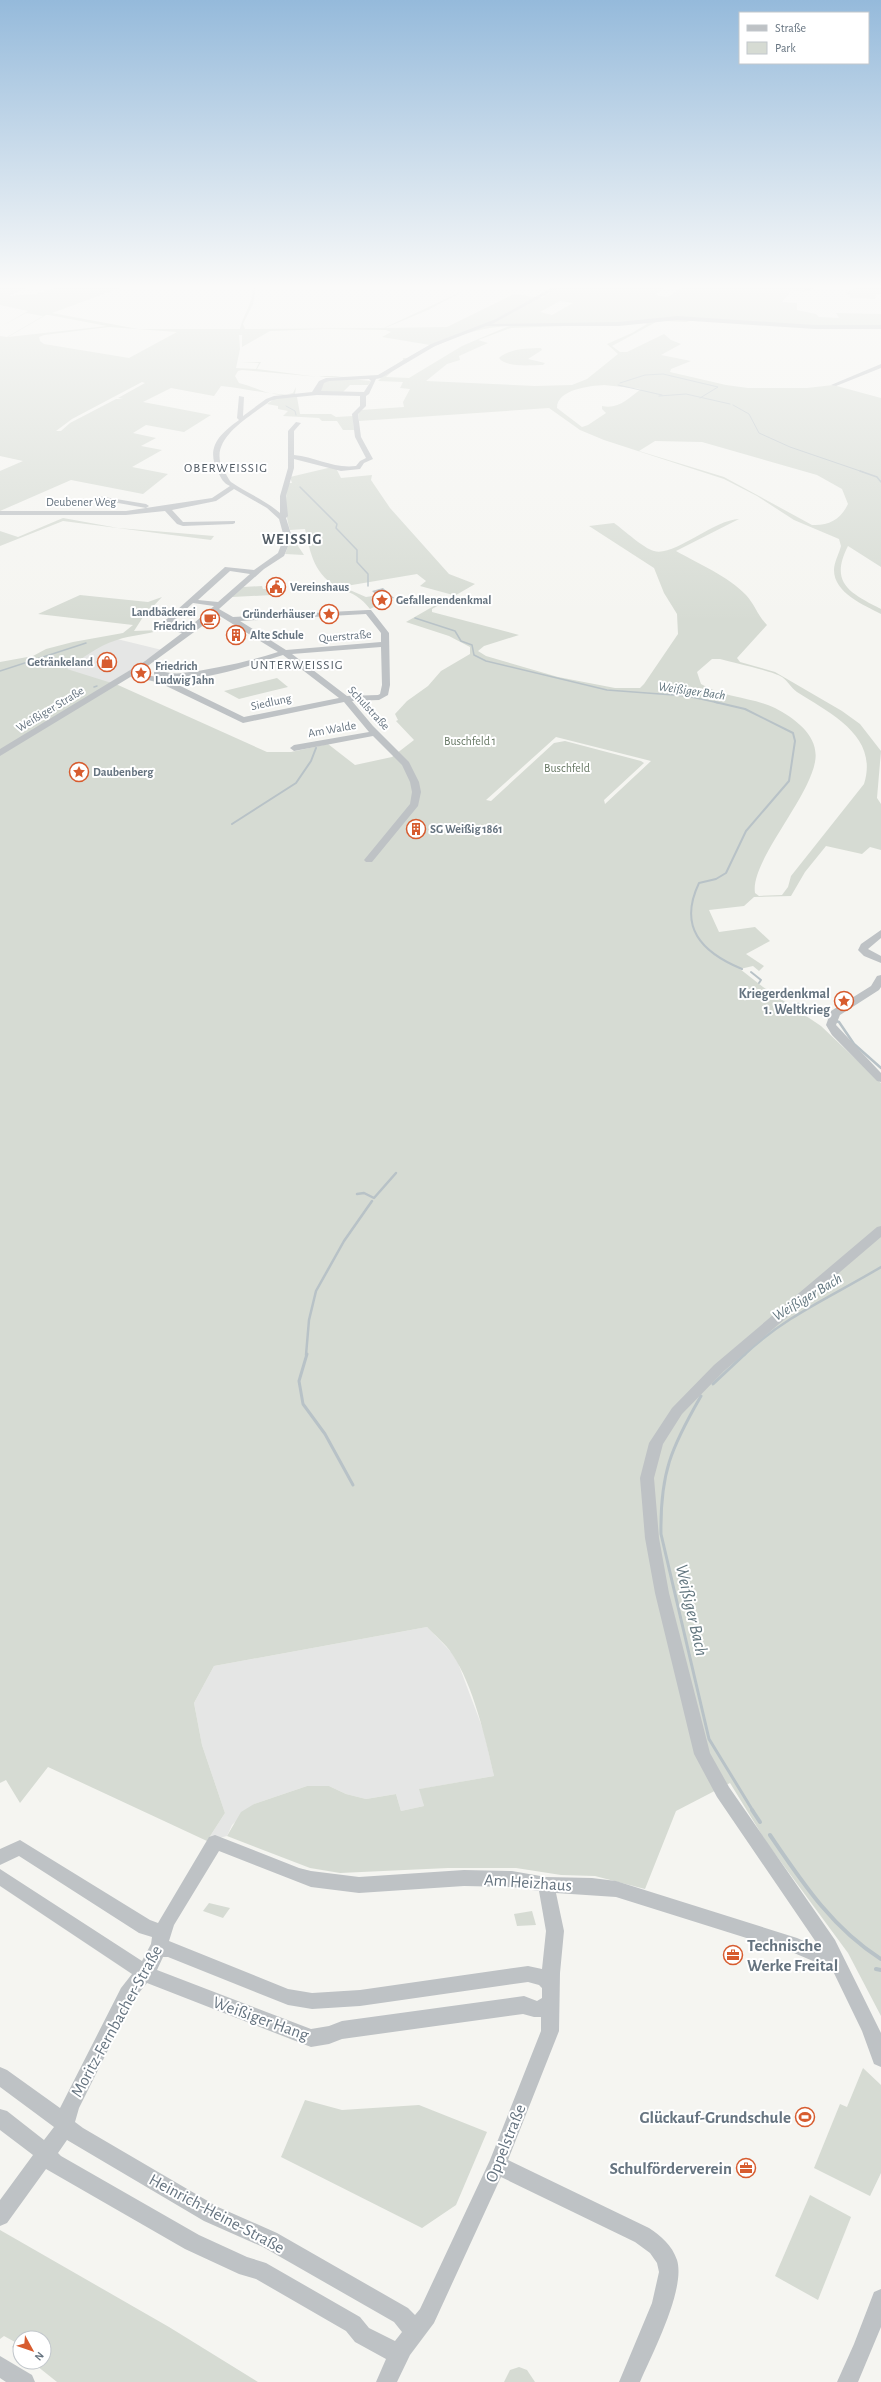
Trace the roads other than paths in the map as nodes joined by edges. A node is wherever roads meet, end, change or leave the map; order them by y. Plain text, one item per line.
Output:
1 (241, 399) edge
2 (270, 399) edge
3 (363, 399) edge
4 (244, 418) junction
5 (298, 423) dead end
6 (291, 457) junction
7 (234, 487) junction
8 (98, 498) dead end
9 (165, 509) junction
10 (0, 513) edge
11 (282, 518) junction
12 (233, 522) dead end
13 (256, 572) junction
14 (192, 601) junction
15 (217, 608) junction
16 (232, 619) junction
17 (188, 632) junction
18 (384, 644) junction
19 (286, 653) junction
20 (135, 672) junction
21 (164, 678) junction
22 (346, 699) junction
23 (375, 733) junction
24 (294, 748) dead end
25 (0, 753) edge
26 (369, 860) dead end
27 (881, 933) edge
28 (881, 960) edge
29 (881, 978) edge
30 (881, 1079) edge
31 (881, 1230) edge
32 (215, 1842) joint
33 (0, 1856) edge
34 (0, 1877) edge
35 (546, 1885) junction
36 (162, 1932) junction
37 (157, 1951) junction
38 (836, 1962) junction
39 (144, 1973) junction
40 (551, 1985) junction
41 (550, 2003) junction
42 (881, 2058) edge
43 (0, 2076) edge
44 (0, 2118) edge
45 (65, 2124) junction
46 (47, 2154) junction
47 (497, 2165) junction
48 (0, 2216) edge
49 (881, 2299) edge
50 (408, 2341) junction
51 (0, 2366) edge
52 (25, 2382) edge
53 (386, 2382) edge
54 (629, 2382) edge
55 (847, 2382) edge

1 - 4 street
2 - 4 street
3 - 6 street
4 - 7 street
5 - 6 street
6 - 11 street
7 - 9 street, Deubener Weg
7 - 11 street
8 - 9 street, Deubener Weg
9 - 10 street, Deubener Weg
9 - 12 street
11 - 13 street, Weißiger Straße
13 - 14 street
13 - 15 street, Weißiger Straße
14 - 15 street, Schulstraße
14 - 17 street
15 - 16 street, Schulstraße
15 - 17 street, Weißiger Straße
16 - 18 street
16 - 19 street, Schulstraße
17 - 20 street, Weißiger Straße
18 - 19 street, Querstraße
18 - 22 street, Siedlung
19 - 21 street, Querstraße
19 - 22 street, Schulstraße
20 - 21 street, Siedlung
20 - 25 street, Weißiger Straße
21 - 22 street, Siedlung
22 - 23 street, Schulstraße
23 - 24 street, Am Walde
23 - 26 street, Schulstraße
27 - 28 street
29 - 30 street
31 - 38 street
32 - 35 street, Am Heizhaus
32 - 36 street, Moritz-Fernbacher-Straße
33 - 36 street
34 - 39 street, Weißiger Hang
35 - 38 street, Am Heizhaus
35 - 40 street, Oppelstraße
36 - 37 street, Moritz-Fernbacher-Straße
37 - 39 street, Moritz-Fernbacher-Straße
37 - 40 street, Weißiger Hang
38 - 42 street
39 - 41 street, Weißiger Hang
39 - 45 street, Moritz-Fernbacher-Straße
40 - 41 street, Oppelstraße
41 - 47 street, Oppelstraße
43 - 45 street, Heinrich-Heine-Straße
44 - 46 street, Heinrich-Heine-Straße
45 - 46 street, Moritz-Fernbacher-Straße
45 - 50 street, Heinrich-Heine-Straße
46 - 48 street, Moritz-Fernbacher-Straße
46 - 50 street, Heinrich-Heine-Straße
47 - 50 street, Oppelstraße
47 - 54 street
49 - 55 street
50 - 53 street, Oppelstraße
51 - 52 street

